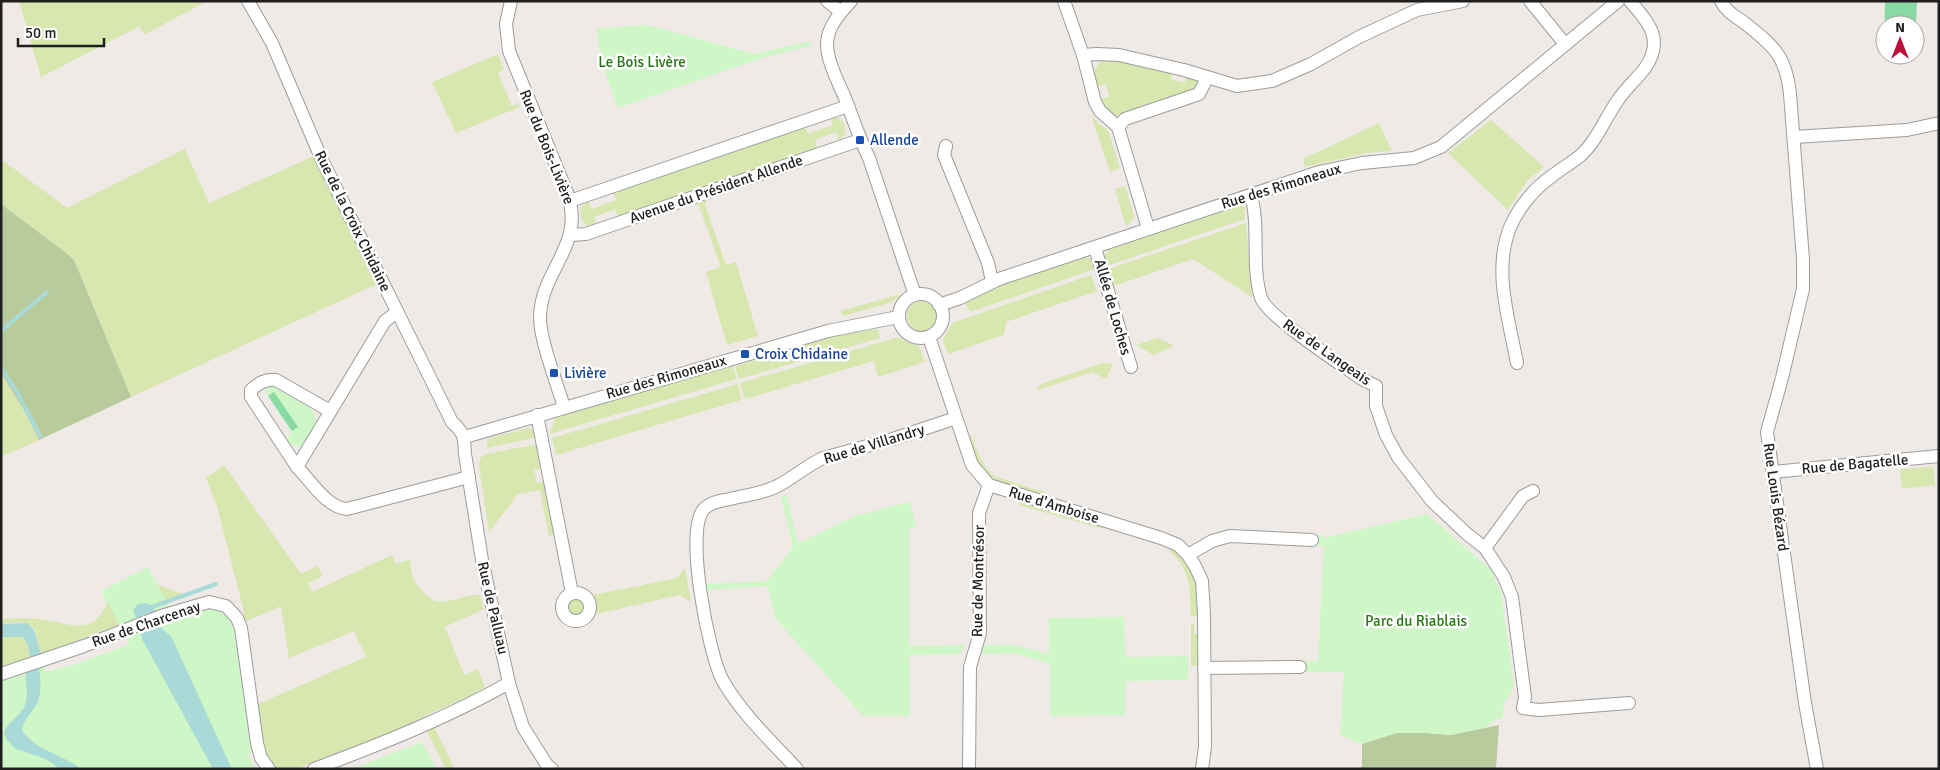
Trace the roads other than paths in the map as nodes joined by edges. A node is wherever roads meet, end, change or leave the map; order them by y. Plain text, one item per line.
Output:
1 (248, 1) edge
2 (511, 1) edge
3 (827, 1) edge
4 (851, 1) edge
5 (1064, 1) edge
6 (1464, 1) edge
7 (1530, 1) edge
8 (1618, 1) edge
9 (1630, 1) edge
10 (1721, 1) edge
11 (841, 12) junction
12 (1565, 44) junction
13 (1083, 55) junction
14 (1207, 78) junction
15 (848, 106) junction
16 (1939, 123) edge
17 (1118, 127) junction
18 (1794, 137) junction
19 (860, 140) junction
20 (946, 146) dead end
21 (1251, 195) junction
22 (570, 201) junction
23 (1148, 228) junction
24 (571, 235) junction
25 (1095, 248) junction
26 (992, 282) junction
27 (915, 295) junction
28 (939, 305) junction
29 (398, 312) junction
30 (898, 317) junction
31 (929, 337) junction
32 (1517, 364) dead end
33 (1131, 367) dead end
34 (564, 407) junction
35 (330, 411) junction
36 (537, 415) junction
37 (956, 418) junction
38 (465, 437) junction
39 (1939, 456) edge
40 (297, 466) junction
41 (1772, 472) junction
42 (469, 477) junction
43 (989, 484) junction
44 (1533, 491) dead end
45 (1312, 540) dead end
46 (1485, 548) junction
47 (1188, 555) junction
48 (572, 593) dead end
49 (1300, 667) dead end
50 (1204, 668) junction
51 (1, 674) edge
52 (509, 683) junction
53 (1629, 703) dead end
54 (269, 769) edge
55 (314, 769) edge
56 (552, 769) edge
57 (797, 769) edge
58 (969, 769) edge
59 (1202, 769) edge
60 (1817, 769) edge

1 - 29 street, Rue de la Croix Chidaine
2 - 22 street, Rue du Bois-Livière
3 - 11 street
4 - 11 street
5 - 13 street
6 - 14 street
7 - 12 street
8 - 12 street, Rue des Rimoneaux
9 - 32 street
10 - 18 street, Rue Louis Bézard
11 - 15 street
12 - 21 street, Rue des Rimoneaux
13 - 14 street
13 - 17 street
14 - 17 street
15 - 19 street
15 - 22 street
16 - 18 street
17 - 23 street
18 - 41 street, Rue Louis Bézard
19 - 24 street, Avenue du Président Allende
19 - 27 street
20 - 26 street
21 - 23 street, Rue des Rimoneaux
21 - 46 street, Rue de Langeais
22 - 24 street, Rue du Bois-Livière
23 - 25 street, Rue des Rimoneaux
24 - 34 street, Rue du Bois-Livière
25 - 26 street, Rue des Rimoneaux
25 - 33 street, Allée de Loches
26 - 28 street, Rue des Rimoneaux
27 - 28 street
27 - 30 street
28 - 31 street
29 - 35 street
29 - 38 street, Rue de la Croix Chidaine
30 - 31 street
30 - 34 street, Rue des Rimoneaux
31 - 37 street, Rue d'Amboise
34 - 36 street, Rue des Rimoneaux
35 - 40 street
35 - 40 street
36 - 38 street, Rue des Rimoneaux
36 - 48 street
37 - 43 street, Rue d'Amboise
37 - 57 street, Rue de Villandry
38 - 42 street, Rue de Palluau
39 - 41 street, Rue de Bagatelle
40 - 42 street
41 - 60 street, Rue Louis Bézard
42 - 52 street, Rue de Palluau
43 - 47 street, Rue d'Amboise
43 - 58 street, Rue de Montrésor
44 - 46 street
45 - 47 street
46 - 53 street, Rue de Langeais
47 - 50 street, Rue d'Amboise
49 - 50 street
50 - 59 street, Rue d'Amboise
51 - 54 street, Rue de Charcenay
52 - 55 street
52 - 56 street, Rue de Palluau

